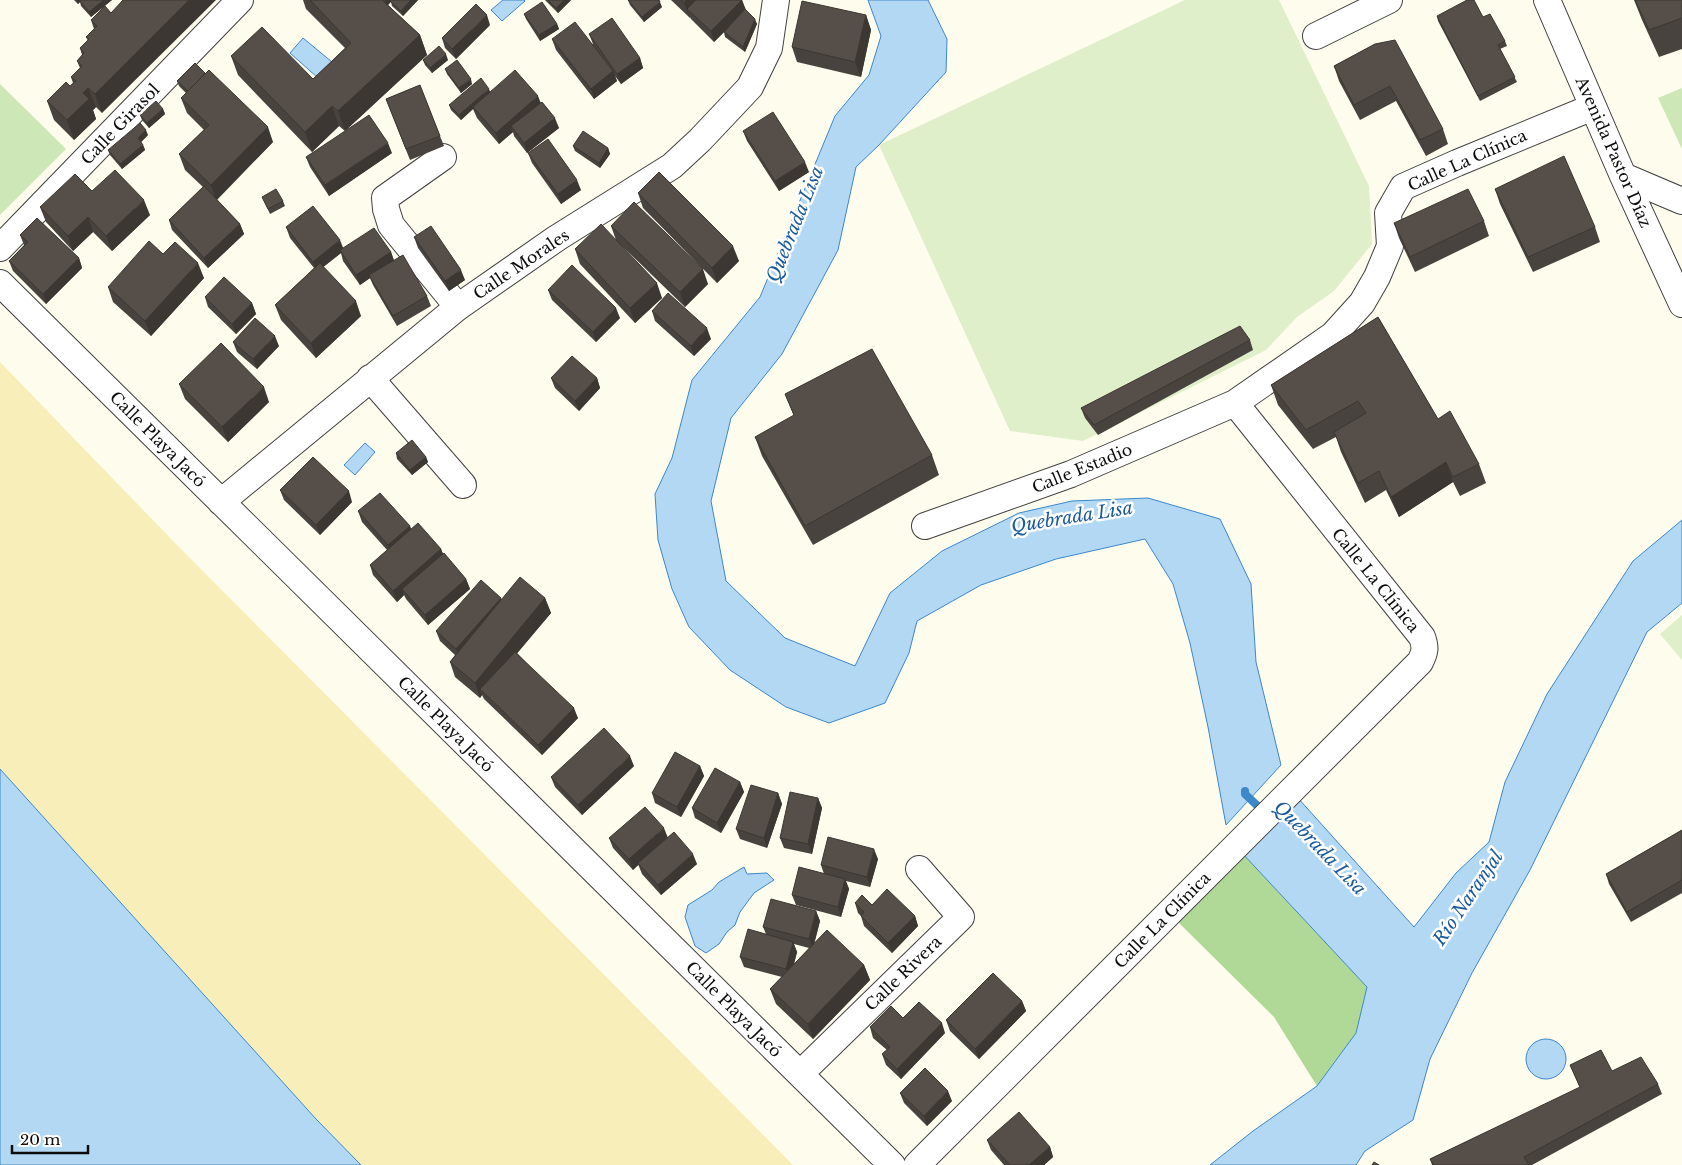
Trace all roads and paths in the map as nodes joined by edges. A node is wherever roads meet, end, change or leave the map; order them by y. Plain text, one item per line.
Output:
1 (240, 0) edge
2 (776, 0) edge
3 (1389, 0) edge
4 (1546, 0) edge
5 (1316, 36) dead end
6 (1593, 107) junction
7 (442, 157) dead end
8 (1623, 176) junction
9 (1682, 201) edge
10 (0, 248) edge
11 (0, 284) edge
12 (1682, 304) edge
13 (458, 307) junction
14 (370, 378) junction
15 (1235, 402) junction
16 (463, 485) dead end
17 (221, 502) junction
18 (925, 526) dead end
19 (919, 870) dead end
20 (800, 1074) junction
21 (892, 1165) edge
22 (917, 1165) edge

1 - 10 street, Calle Girasol
2 - 13 street, Calle Morales
3 - 5 street
4 - 6 street, Avenida Pastor Díaz
6 - 8 street, Avenida Pastor Díaz
6 - 15 street, Calle La Clínica
7 - 13 street
8 - 9 street
8 - 12 street, Avenida Pastor Díaz
11 - 17 street, Calle Playa Jacó
13 - 14 street, Calle Morales
14 - 16 street
14 - 17 street, Calle Morales
15 - 18 street, Calle Estadio
15 - 22 street, Calle La Clínica
17 - 20 street, Calle Playa Jacó
19 - 20 street, Calle Rivera
20 - 21 street, Calle Playa Jacó

